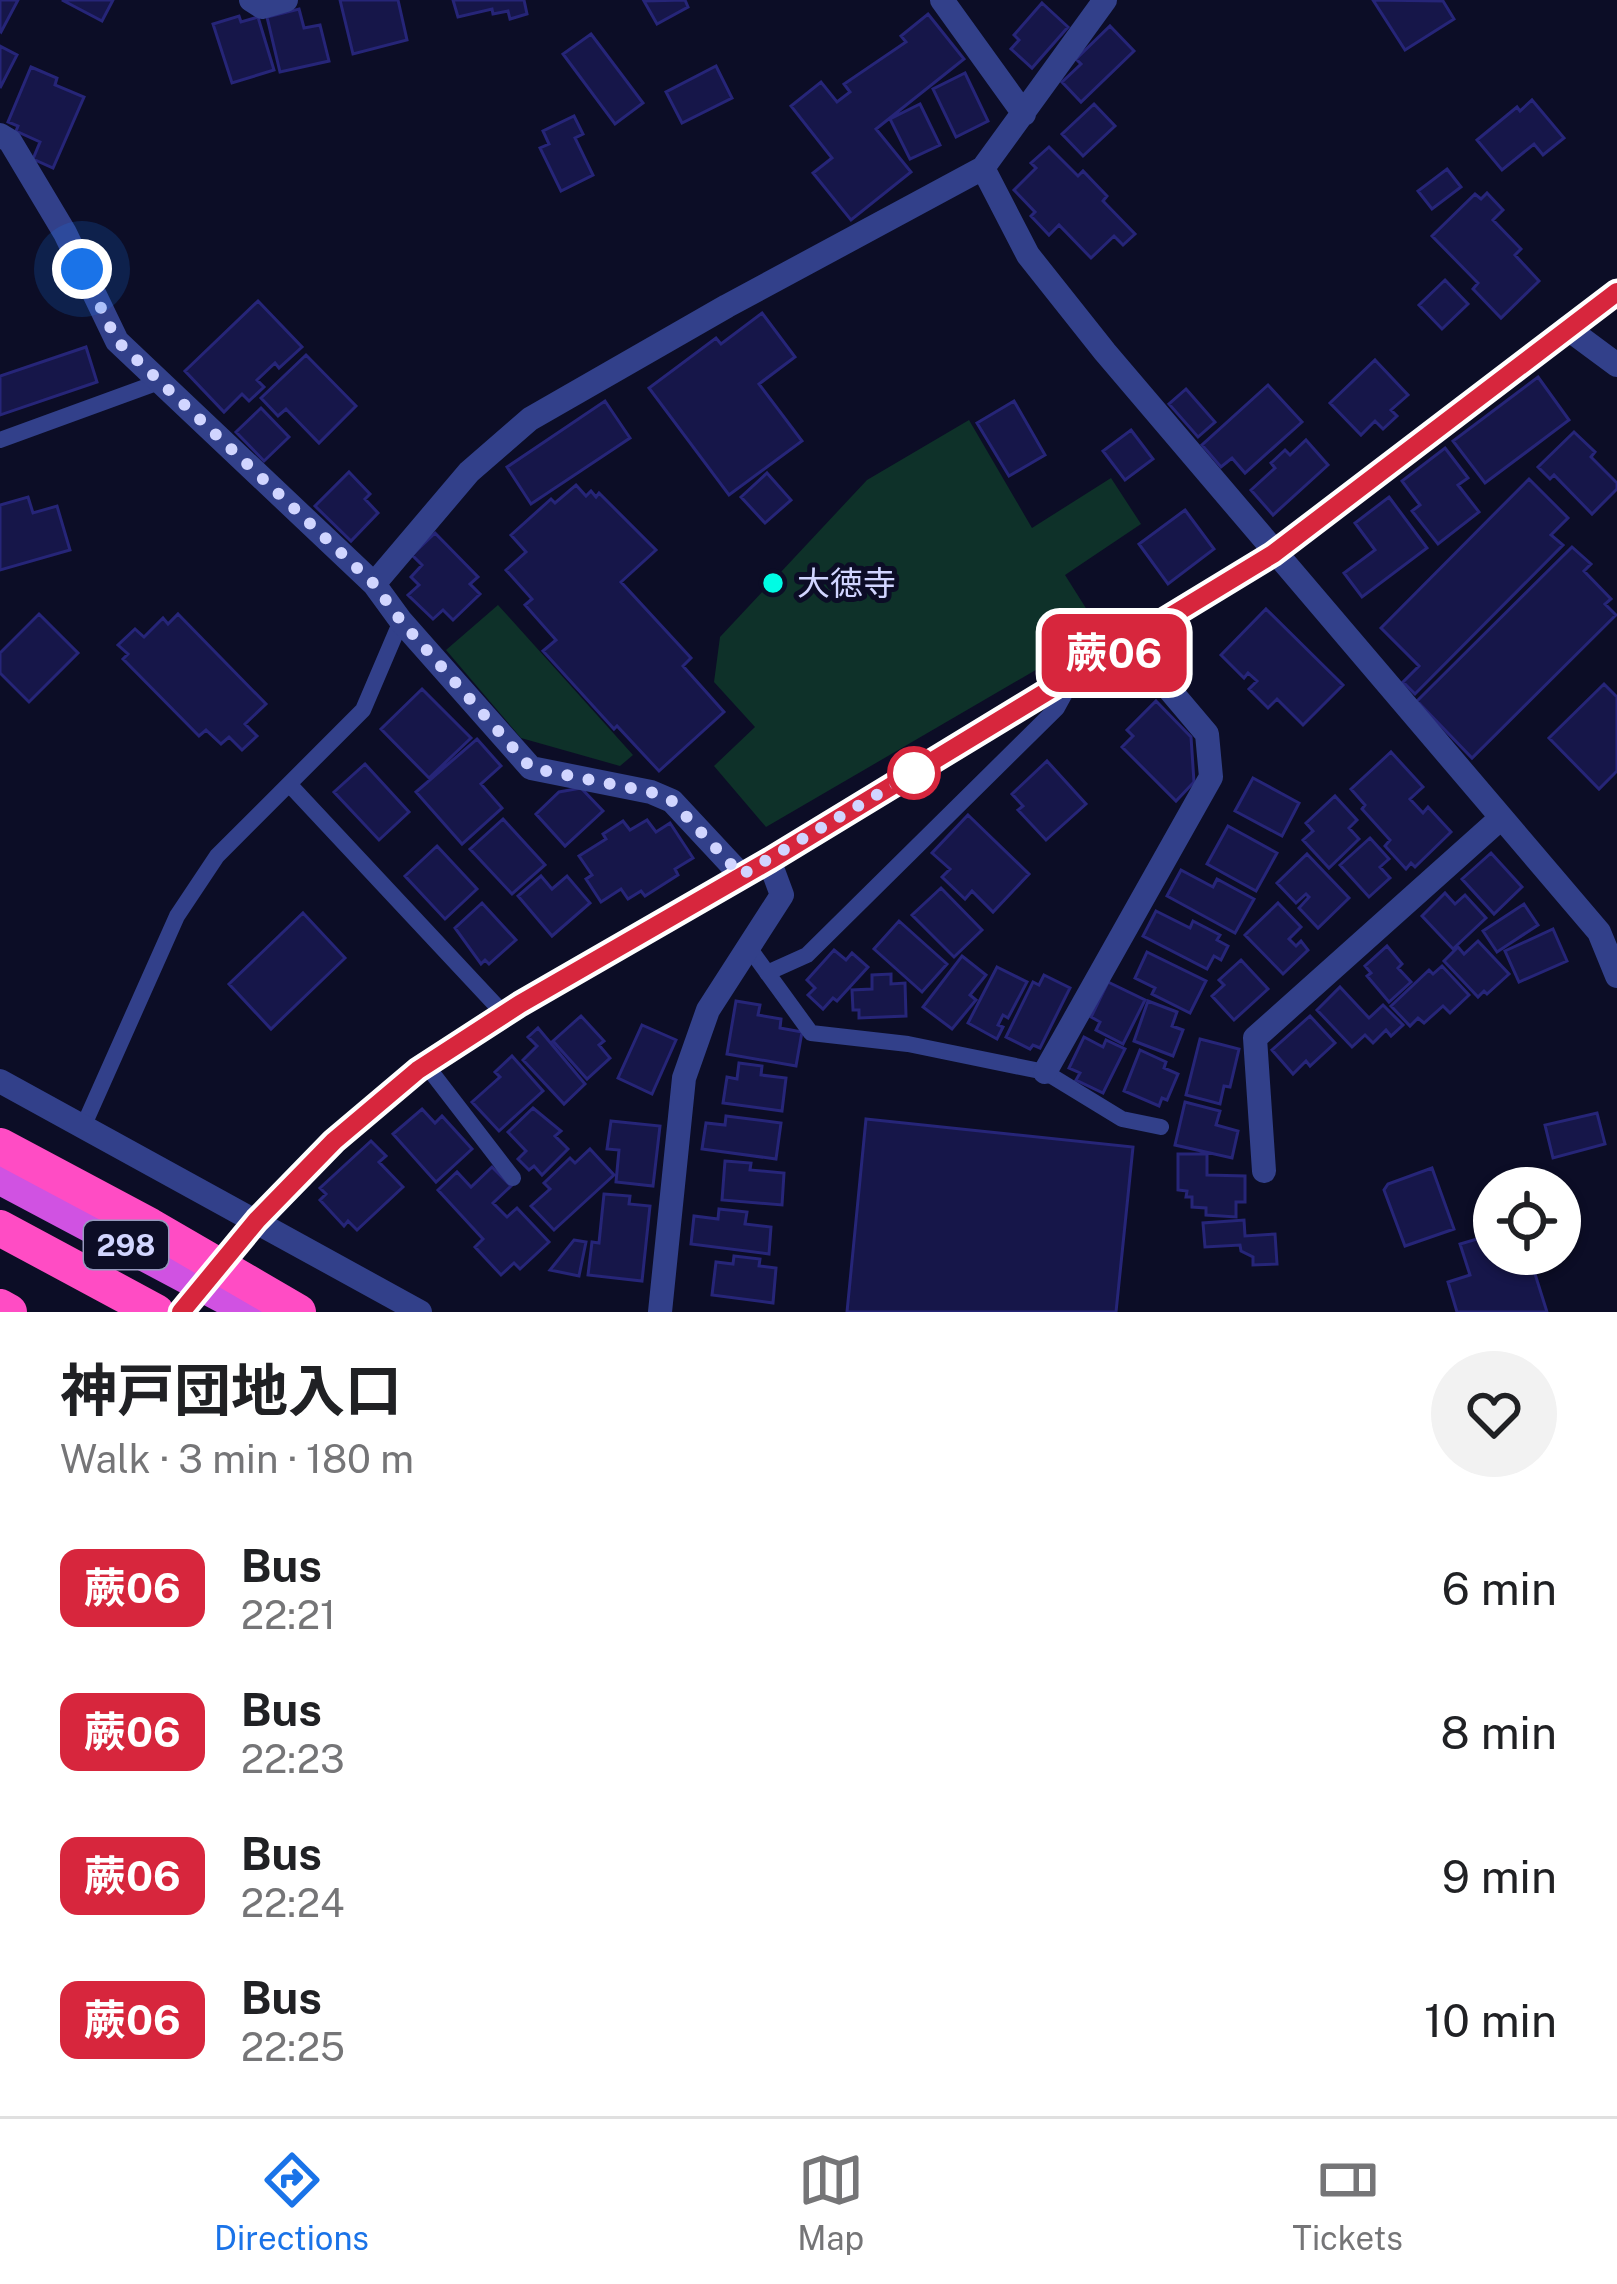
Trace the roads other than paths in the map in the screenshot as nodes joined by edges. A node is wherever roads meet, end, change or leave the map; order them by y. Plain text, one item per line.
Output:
1 (251, 0) edge
2 (286, 0) edge
3 (943, 0) edge
4 (1106, 0) edge
5 (1024, 114) junction
6 (0, 135) edge
7 (983, 168) junction
8 (1617, 292) edge
9 (1567, 328) junction
10 (1617, 365) edge
11 (159, 382) junction
12 (0, 440) edge
13 (1273, 554) junction
14 (374, 584) junction
15 (401, 621) junction
16 (1130, 644) junction
17 (1074, 676) junction
18 (289, 784) junction
19 (1501, 818) junction
20 (770, 860) junction
21 (741, 875) junction
22 (1608, 929) edge
23 (751, 950) junction
24 (767, 973) junction
25 (1617, 976) edge
26 (504, 1014) junction
27 (425, 1065) junction
28 (1045, 1072) junction
29 (0, 1081) edge
30 (82, 1127) junction
31 (1161, 1127) dead end
32 (0, 1146) edge
33 (1264, 1172) dead end
34 (0, 1178) edge
35 (513, 1178) dead end
36 (257, 1220) junction
37 (0, 1228) edge
38 (0, 1307) edge
39 (9, 1312) edge
40 (156, 1312) edge
41 (181, 1312) edge
42 (252, 1312) edge
43 (298, 1312) edge
44 (420, 1312) edge
45 (660, 1312) edge

1 - 2 street
3 - 5 street
4 - 5 street
5 - 7 street
6 - 11 street
7 - 13 street
7 - 14 street
8 - 9 street
9 - 10 street
9 - 13 street
11 - 12 lane
11 - 14 street
13 - 16 street
13 - 19 street
14 - 15 street
15 - 18 lane
15 - 21 street
16 - 17 street
16 - 28 street
17 - 20 street
17 - 24 lane
18 - 26 lane
18 - 30 lane
19 - 22 street
19 - 33 street
20 - 21 street
20 - 23 street
21 - 26 street
22 - 25 street
23 - 24 lane
23 - 45 street
24 - 28 lane
26 - 27 street
27 - 35 lane
27 - 36 street
28 - 31 lane
29 - 30 street
30 - 36 street
32 - 43 highway
34 - 42 highway, 298
36 - 41 street, bridge
36 - 44 street
37 - 40 highway
38 - 39 highway

